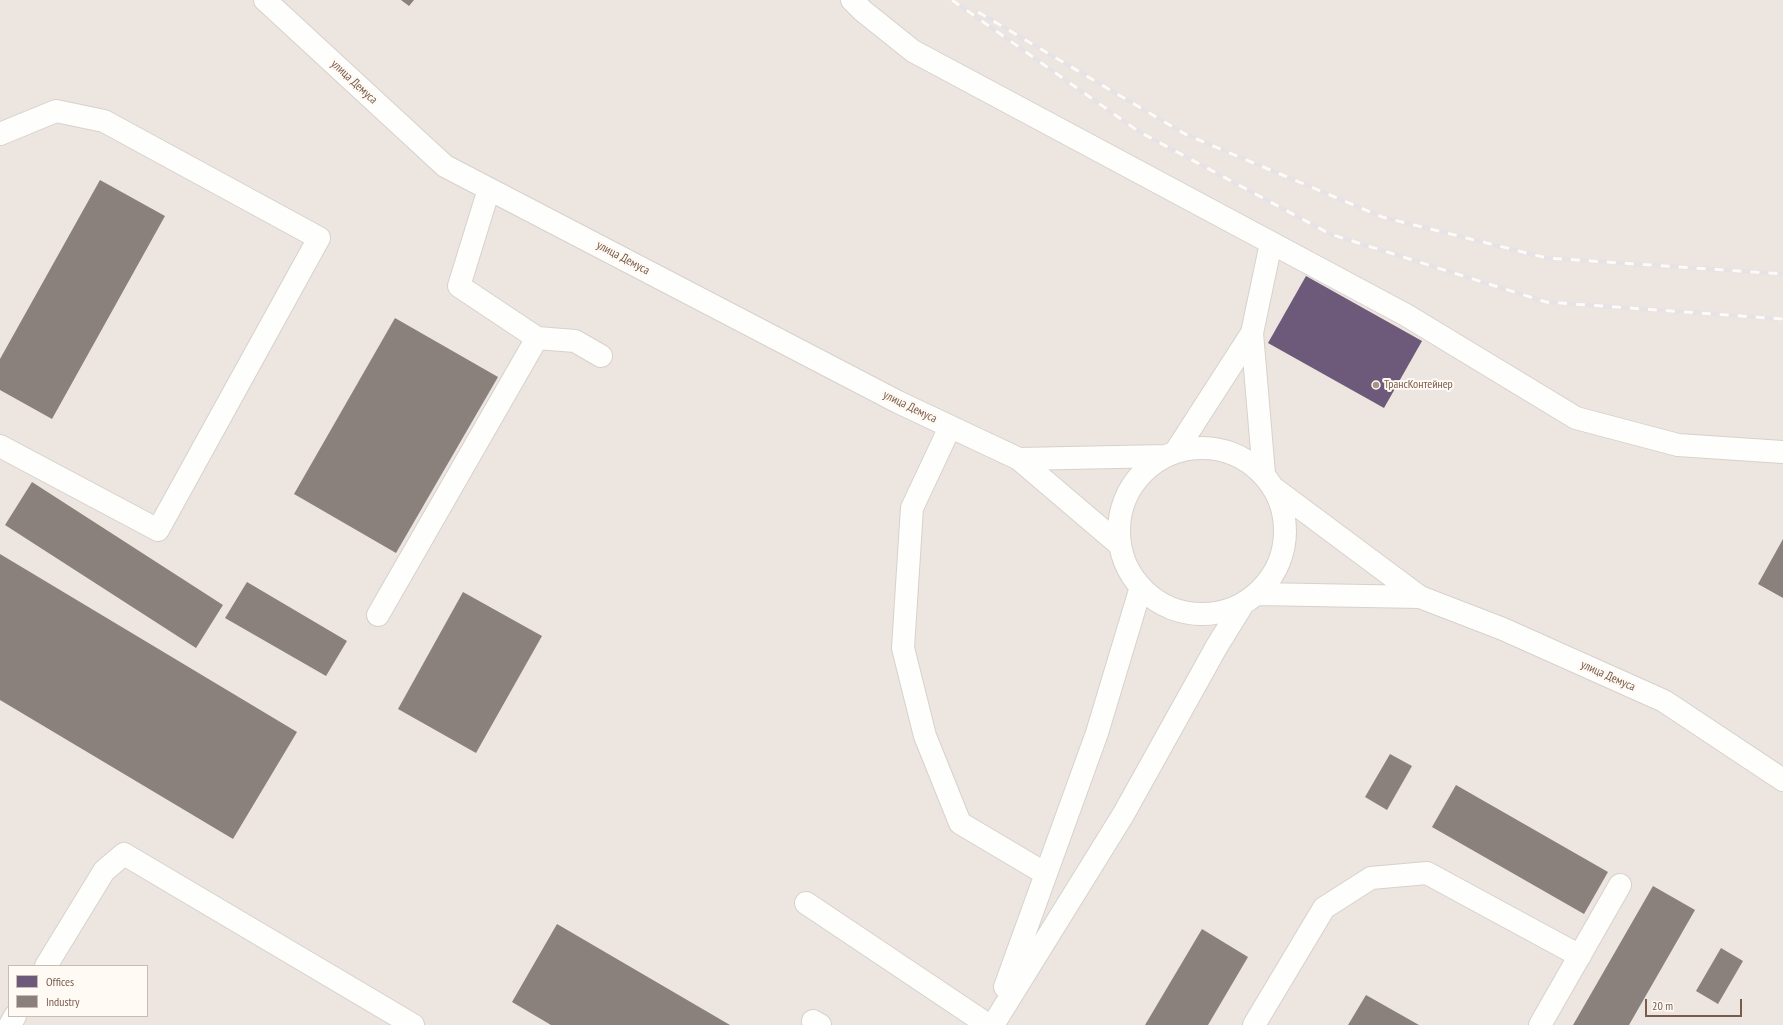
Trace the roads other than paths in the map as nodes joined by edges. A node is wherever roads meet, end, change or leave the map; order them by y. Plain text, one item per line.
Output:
1 (265, 0) edge
2 (852, 0) edge
3 (0, 134) edge
4 (489, 189) junction
5 (1271, 243) junction
6 (1252, 333) junction
7 (537, 338) junction
8 (601, 356) dead end
9 (950, 427) junction
10 (0, 446) edge
11 (1783, 452) edge
12 (1171, 454) junction
13 (1020, 459) junction
14 (1269, 482) junction
15 (1120, 545) junction
16 (1141, 587) junction
17 (1420, 597) junction
18 (1250, 599) junction
19 (378, 615) dead end
20 (1783, 780) edge
21 (1046, 874) junction
22 (1620, 885) dead end
23 (806, 903) dead end
24 (1580, 956) junction
25 (47, 965) edge
26 (413, 1025) edge
27 (988, 1025) edge
28 (992, 1025) edge
29 (1254, 1025) edge
30 (1540, 1025) edge

1 - 4 street, улица Демуса
2 - 5 street
3 - 10 street
4 - 7 street
4 - 9 street, улица Демуса
5 - 6 street
5 - 11 street
6 - 12 street
6 - 14 street
7 - 8 street
7 - 19 street
9 - 13 street, улица Демуса
9 - 21 street
12 - 13 street
12 - 14 street
12 - 15 street
13 - 15 street
14 - 17 street
14 - 18 street
15 - 16 street
16 - 18 street
16 - 21 street
17 - 18 street
17 - 20 street, улица Демуса
18 - 28 street
21 - 28 street
22 - 24 street
23 - 27 street
24 - 29 street
24 - 30 street
25 - 26 street

